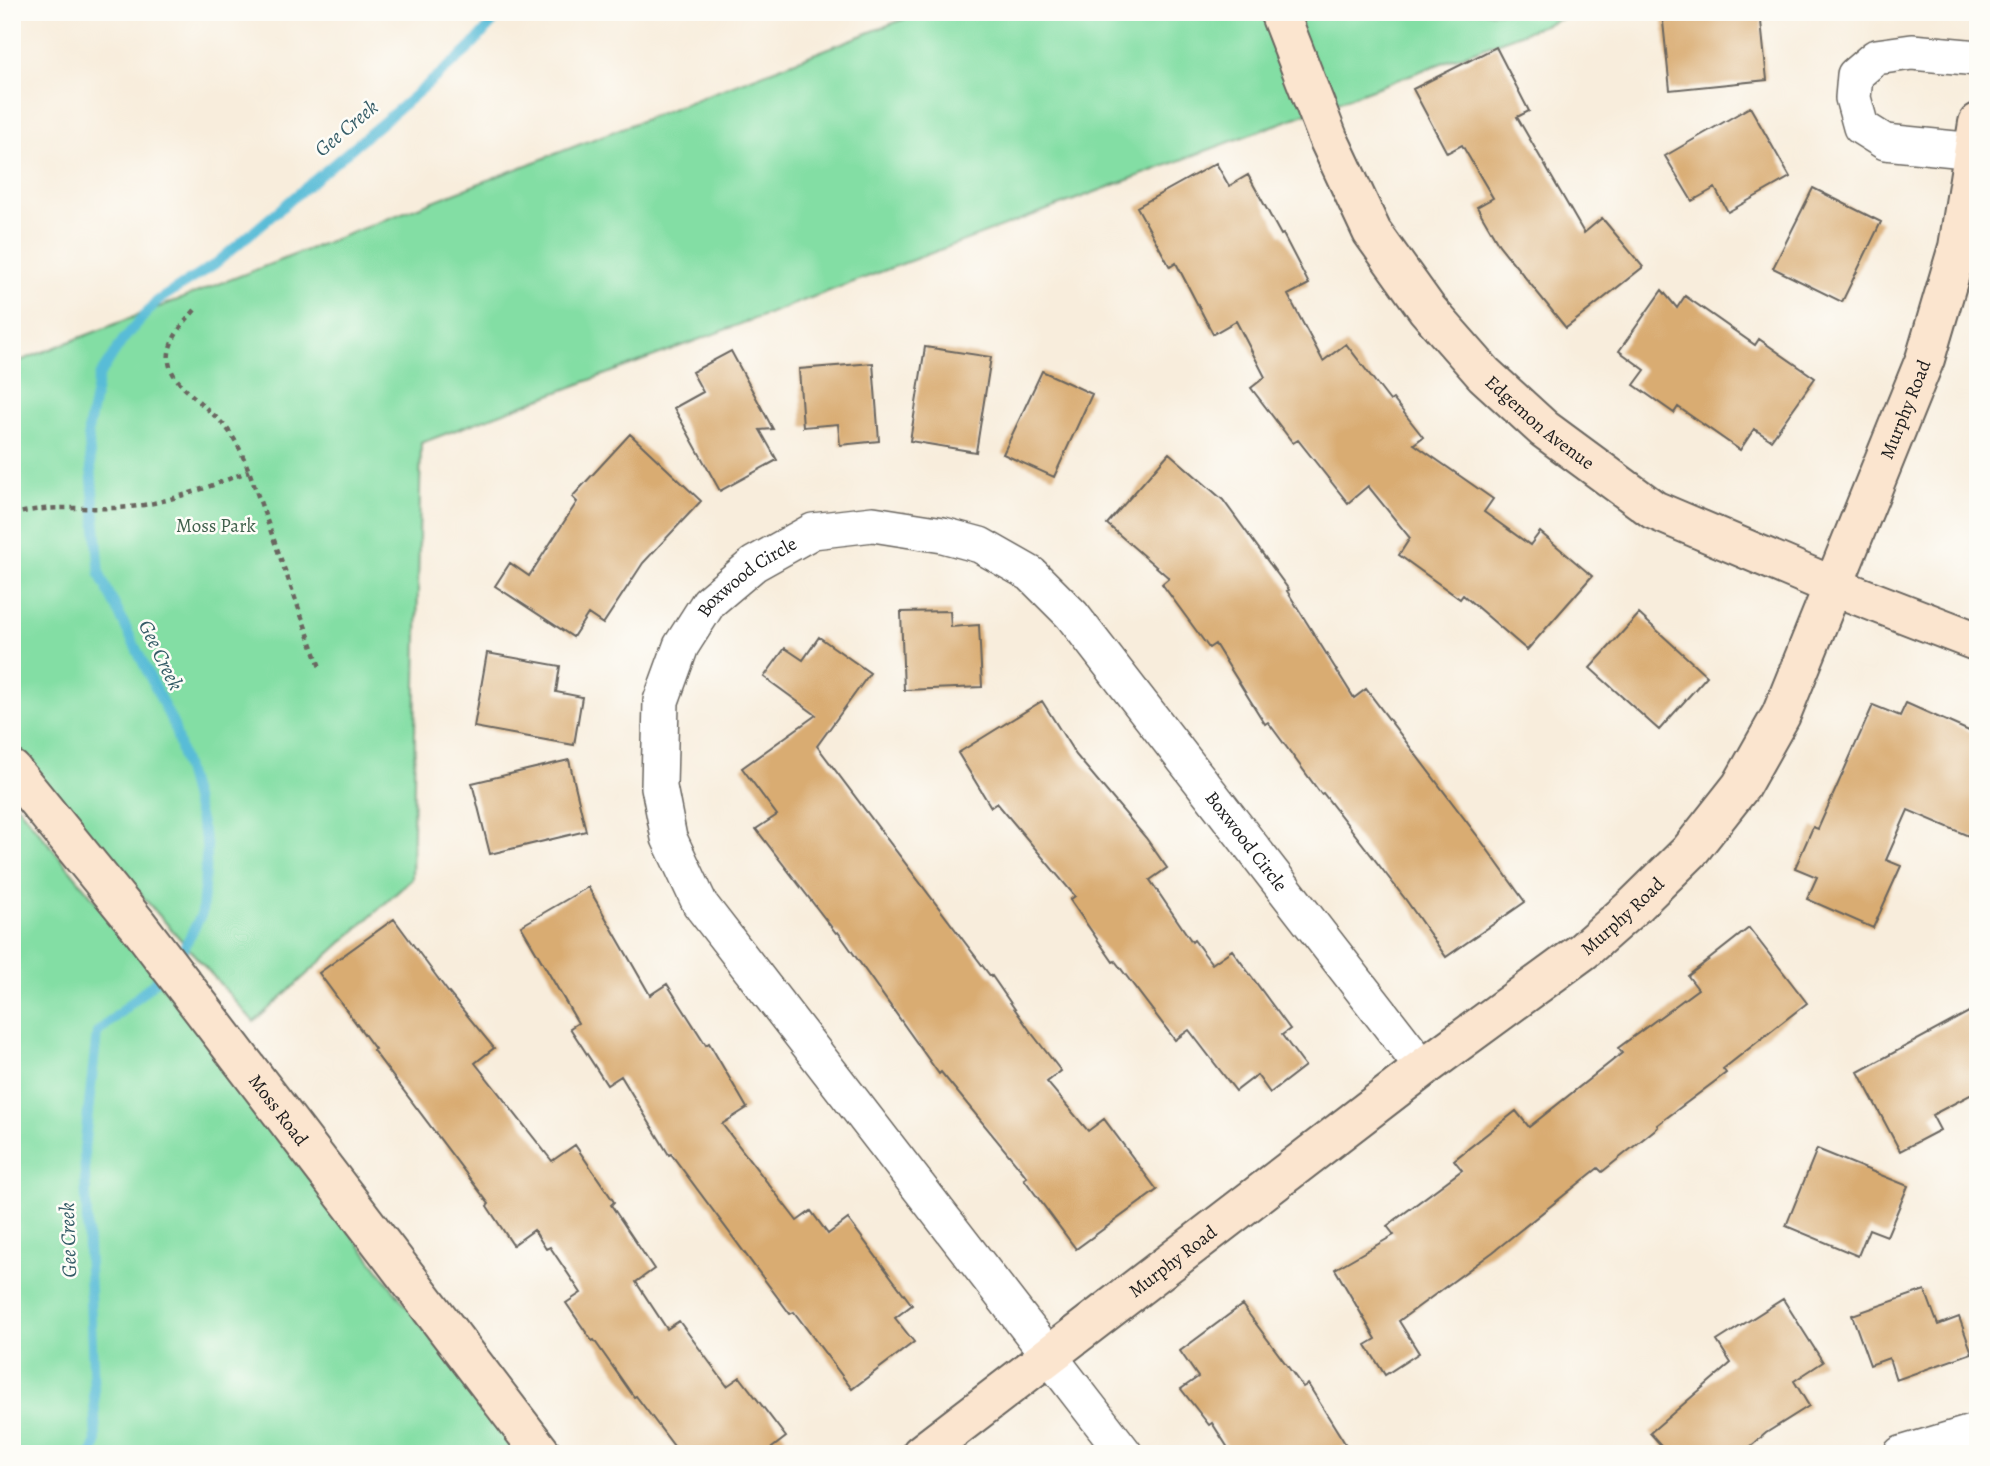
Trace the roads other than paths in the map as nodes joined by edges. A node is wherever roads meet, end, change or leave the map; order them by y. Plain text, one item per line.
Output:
1 (1279, 12) edge
2 (1978, 58) edge
3 (1976, 137) edge
4 (1833, 586) junction
5 (1978, 642) edge
6 (12, 770) edge
7 (1423, 1068) junction
8 (1051, 1355) junction
9 (1978, 1431) edge
10 (542, 1454) edge
11 (921, 1454) edge
12 (1125, 1454) edge
13 (1901, 1454) edge

1 - 4 street, Edgemon Avenue
2 - 3 street
3 - 4 street, Murphy Road
4 - 5 street, Edgemon Avenue
4 - 7 street, Murphy Road
6 - 10 street, Moss Road
7 - 8 street, Murphy Road
7 - 8 street, Boxwood Circle
8 - 11 street, Murphy Road
8 - 12 street, Boxwood Circle
9 - 13 street

